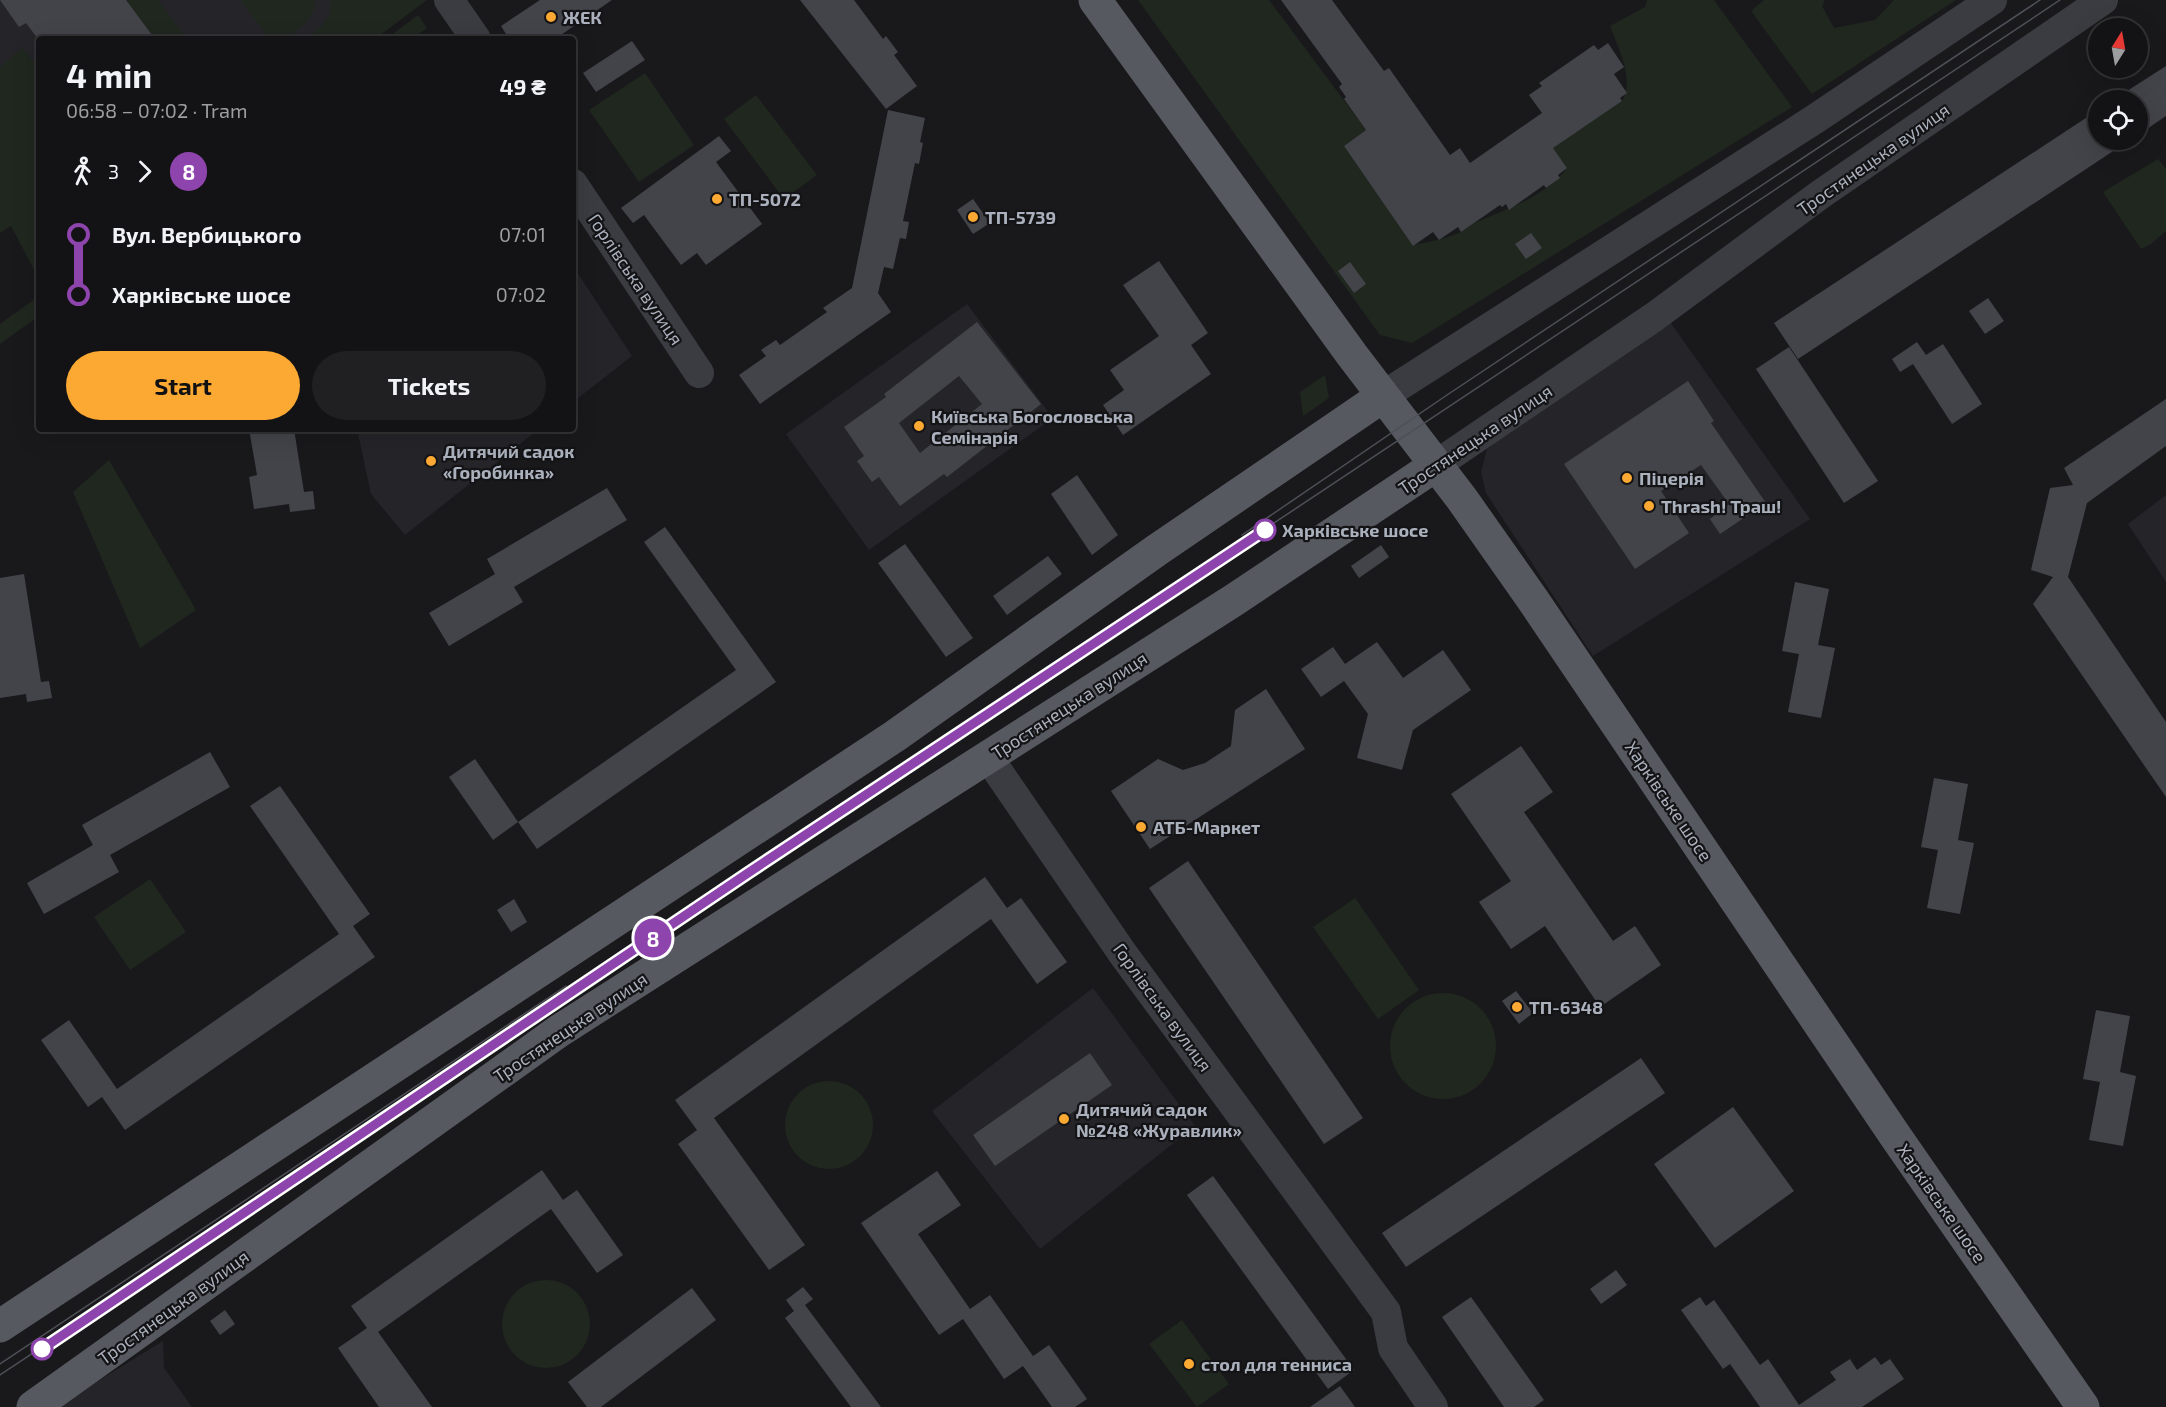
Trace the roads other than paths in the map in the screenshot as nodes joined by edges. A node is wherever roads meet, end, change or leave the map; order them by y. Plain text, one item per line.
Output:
1 (449, 0) edge
2 (1095, 0) edge
3 (1992, 0) edge
4 (2103, 0) edge
5 (474, 36) edge
6 (576, 188) edge
7 (699, 373) dead end
8 (1383, 396) junction
9 (1436, 465) junction
10 (988, 757) junction
11 (0, 1326) edge
12 (33, 1407) edge
13 (1433, 1407) edge
14 (2083, 1407) edge

1 - 5 street
2 - 8 main road, Харківське шосе
3 - 8 street
4 - 9 street, Тростянецька вулиця
6 - 7 street, Горлівська вулиця
8 - 9 main road, Харківське шосе
8 - 11 main road
9 - 10 main road, Тростянецька вулиця
9 - 14 main road, Харківське шосе
10 - 12 main road, Тростянецька вулиця
10 - 13 street, Горлівська вулиця

